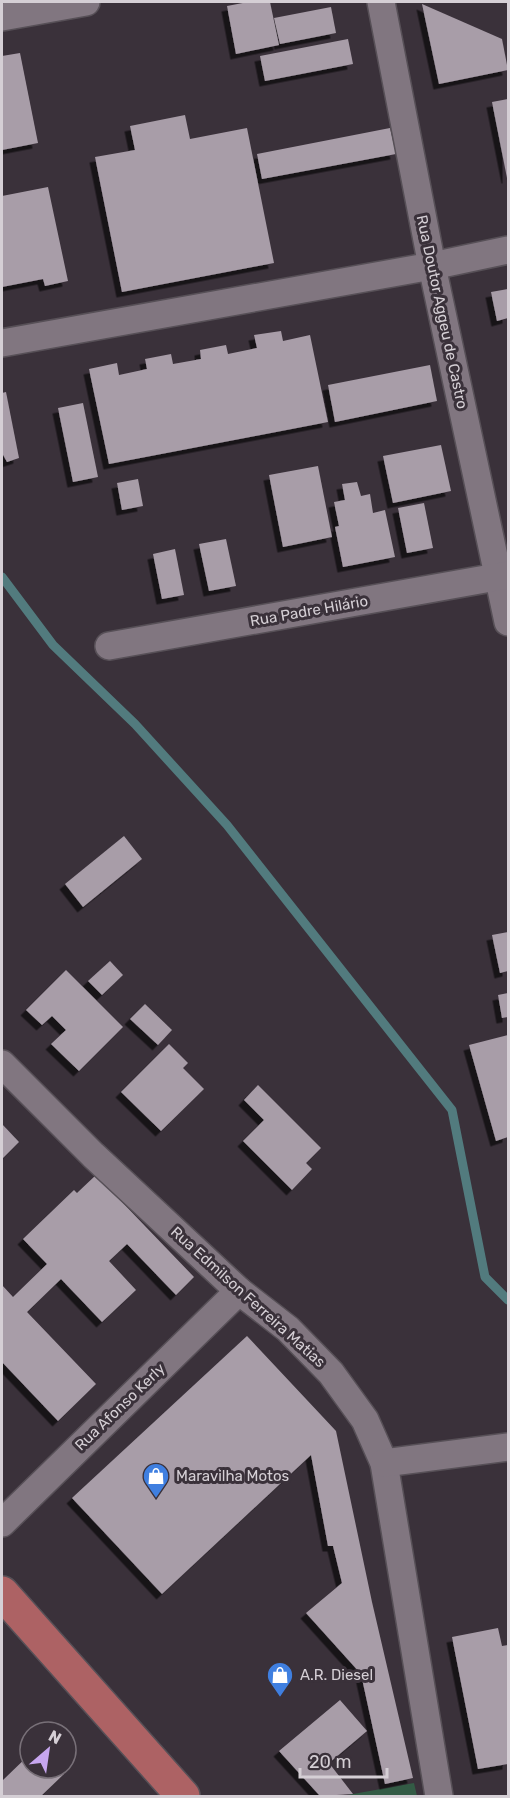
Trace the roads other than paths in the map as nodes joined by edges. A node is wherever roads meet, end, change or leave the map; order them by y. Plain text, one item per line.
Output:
1 (86, 2) edge
2 (381, 2) edge
3 (2, 17) edge
4 (508, 250) edge
5 (432, 266) junction
6 (2, 343) edge
7 (503, 576) edge
8 (508, 622) edge
9 (109, 646) dead end
10 (2, 1064) edge
11 (240, 1291) junction
12 (508, 1447) edge
13 (384, 1463) junction
14 (2, 1523) edge
15 (2, 1593) edge
16 (183, 1797) edge
17 (439, 1797) edge

1 - 3 street
2 - 5 street, Rua Doutor Aggeu de Castro
4 - 5 street
5 - 6 street
5 - 7 street, Rua Doutor Aggeu de Castro
7 - 8 street, Rua Doutor Aggeu de Castro
7 - 9 street, Rua Padre Hilário
10 - 11 street, Rua Edmilson Ferreira Matias
11 - 13 street, Rua Edmilson Ferreira Matias
11 - 14 street, Rua Afonso Kerly
12 - 13 street
13 - 17 street, Rua Edmilson Ferreira Matias
15 - 16 main road

